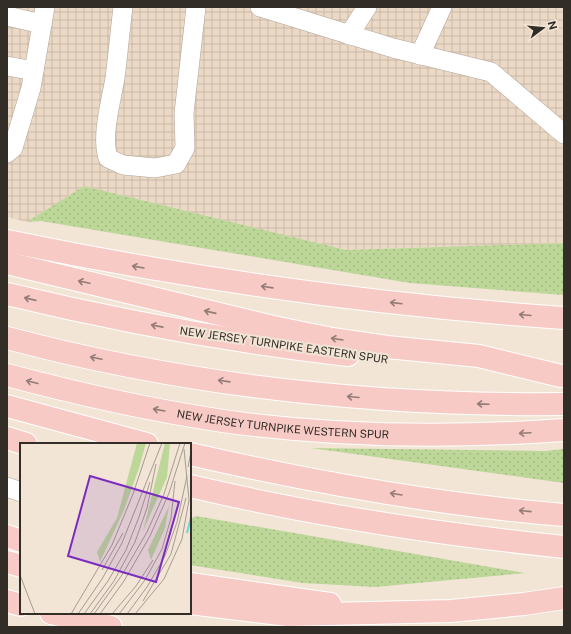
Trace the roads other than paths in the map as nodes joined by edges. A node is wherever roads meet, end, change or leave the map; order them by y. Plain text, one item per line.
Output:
1 (123, 7) edge
2 (196, 7) edge
3 (260, 7) edge
4 (367, 7) edge
5 (442, 7) edge
6 (7, 16) edge
7 (44, 16) edge
8 (349, 35) junction
9 (420, 55) junction
10 (7, 66) edge
11 (34, 71) junction
12 (14, 121) edge
13 (564, 134) edge
14 (7, 153) edge
15 (7, 241) edge
16 (7, 263) edge
17 (7, 294) edge
18 (564, 318) edge
19 (7, 338) edge
20 (459, 360) junction
21 (7, 375) edge
22 (563, 376) edge
23 (564, 404) edge
24 (7, 406) edge
25 (564, 430) edge
26 (7, 438) edge
27 (23, 443) edge
28 (143, 443) edge
29 (191, 454) edge
30 (191, 486) edge
31 (7, 487) edge
32 (20, 492) edge
33 (564, 515) edge
34 (7, 536) edge
35 (20, 541) edge
36 (564, 547) edge
37 (7, 562) edge
38 (20, 566) edge
39 (191, 584) edge
40 (564, 598) edge
41 (7, 601) edge
42 (191, 603) edge
43 (20, 605) edge
44 (378, 612) junction
45 (55, 614) edge
46 (111, 627) edge

1 - 2 lane
3 - 8 lane
4 - 8 lane
5 - 9 lane
6 - 7 lane
7 - 11 lane
8 - 9 lane
9 - 13 lane
10 - 11 lane
11 - 12 lane
12 - 14 lane
18 -> 15 highway
20 -> 16 highway
20 -> 17 highway, NEW JERSEY TURNPIKE EASTERN SPUR
23 -> 19 highway
20 - 22 highway
25 -> 21 highway, NEW JERSEY TURNPIKE WESTERN SPUR
24 - 28 highway
26 - 27 highway
33 -> 29 highway
30 - 36 highway
31 - 32 lane
34 - 35 highway
37 - 38 highway
39 - 44 highway
40 - 44 highway
41 - 43 highway
42 - 44 highway
45 - 46 highway

